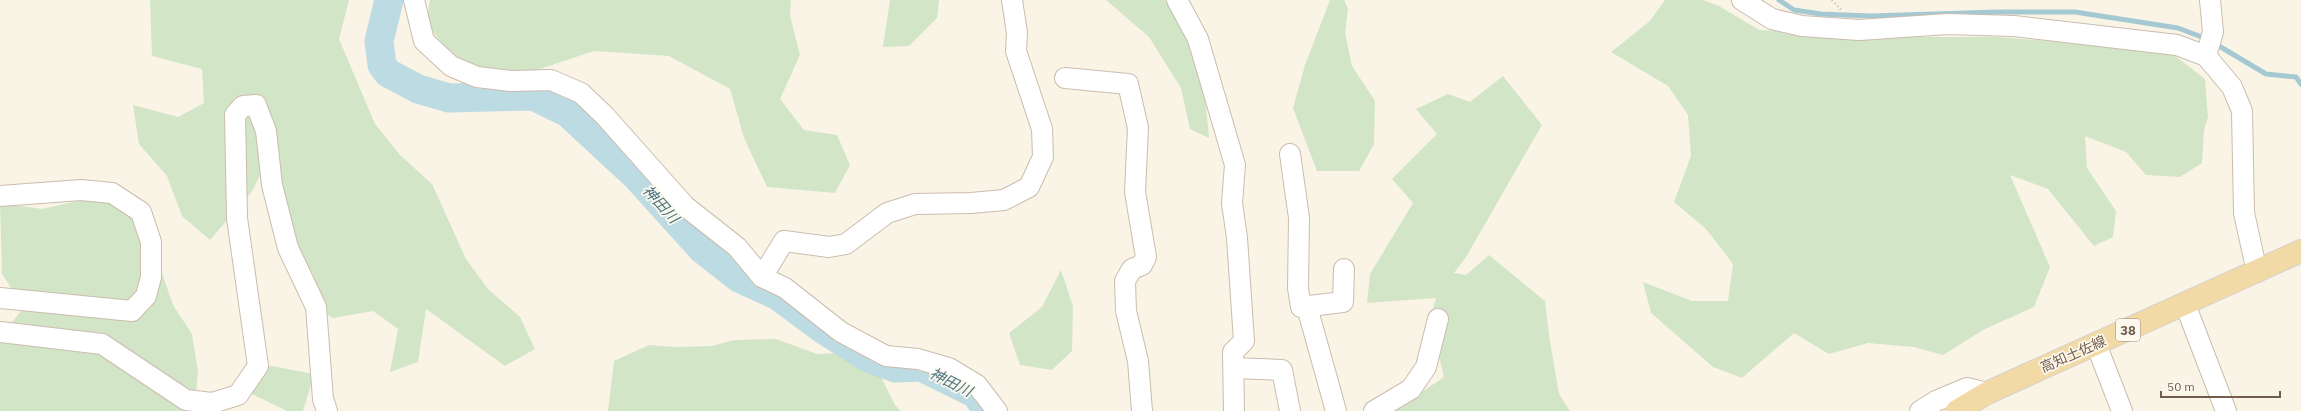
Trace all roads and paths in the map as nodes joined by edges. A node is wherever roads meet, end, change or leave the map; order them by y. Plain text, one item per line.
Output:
1 (414, 0) edge
2 (1012, 0) edge
3 (1177, 0) edge
4 (1742, 0) edge
5 (2210, 0) edge
6 (2206, 56) junction
7 (1065, 78) dead end
8 (1290, 154) dead end
9 (0, 196) edge
10 (2301, 252) edge
11 (1344, 269) dead end
12 (2257, 272) junction
13 (762, 277) junction
14 (0, 298) edge
15 (2185, 304) junction
16 (1307, 307) junction
17 (1438, 318) dead end
18 (0, 332) edge
19 (2096, 344) junction
20 (1234, 368) junction
21 (1987, 393) junction
22 (327, 411) edge
23 (997, 411) edge
24 (1142, 411) edge
25 (1234, 411) edge
26 (1290, 411) edge
27 (1336, 411) edge
28 (1374, 411) edge
29 (1920, 411) edge
30 (1957, 411) edge
31 (2122, 411) edge
32 (2226, 411) edge

1 - 13 street
2 - 13 street
3 - 20 street
4 - 6 street
5 - 6 street
6 - 12 street
7 - 24 street
8 - 16 street
9 - 14 street
10 - 12 main road, 高知土佐線 / 38
11 - 16 street
12 - 15 main road, 高知土佐線 / 38
13 - 23 street
15 - 19 main road, 高知土佐線 / 38
15 - 32 street
16 - 27 street
17 - 28 street
18 - 22 street
19 - 21 main road, 高知土佐線 / 38
19 - 31 street
20 - 25 street
20 - 26 street
21 - 29 street
21 - 30 main road, 高知土佐線 / 38

